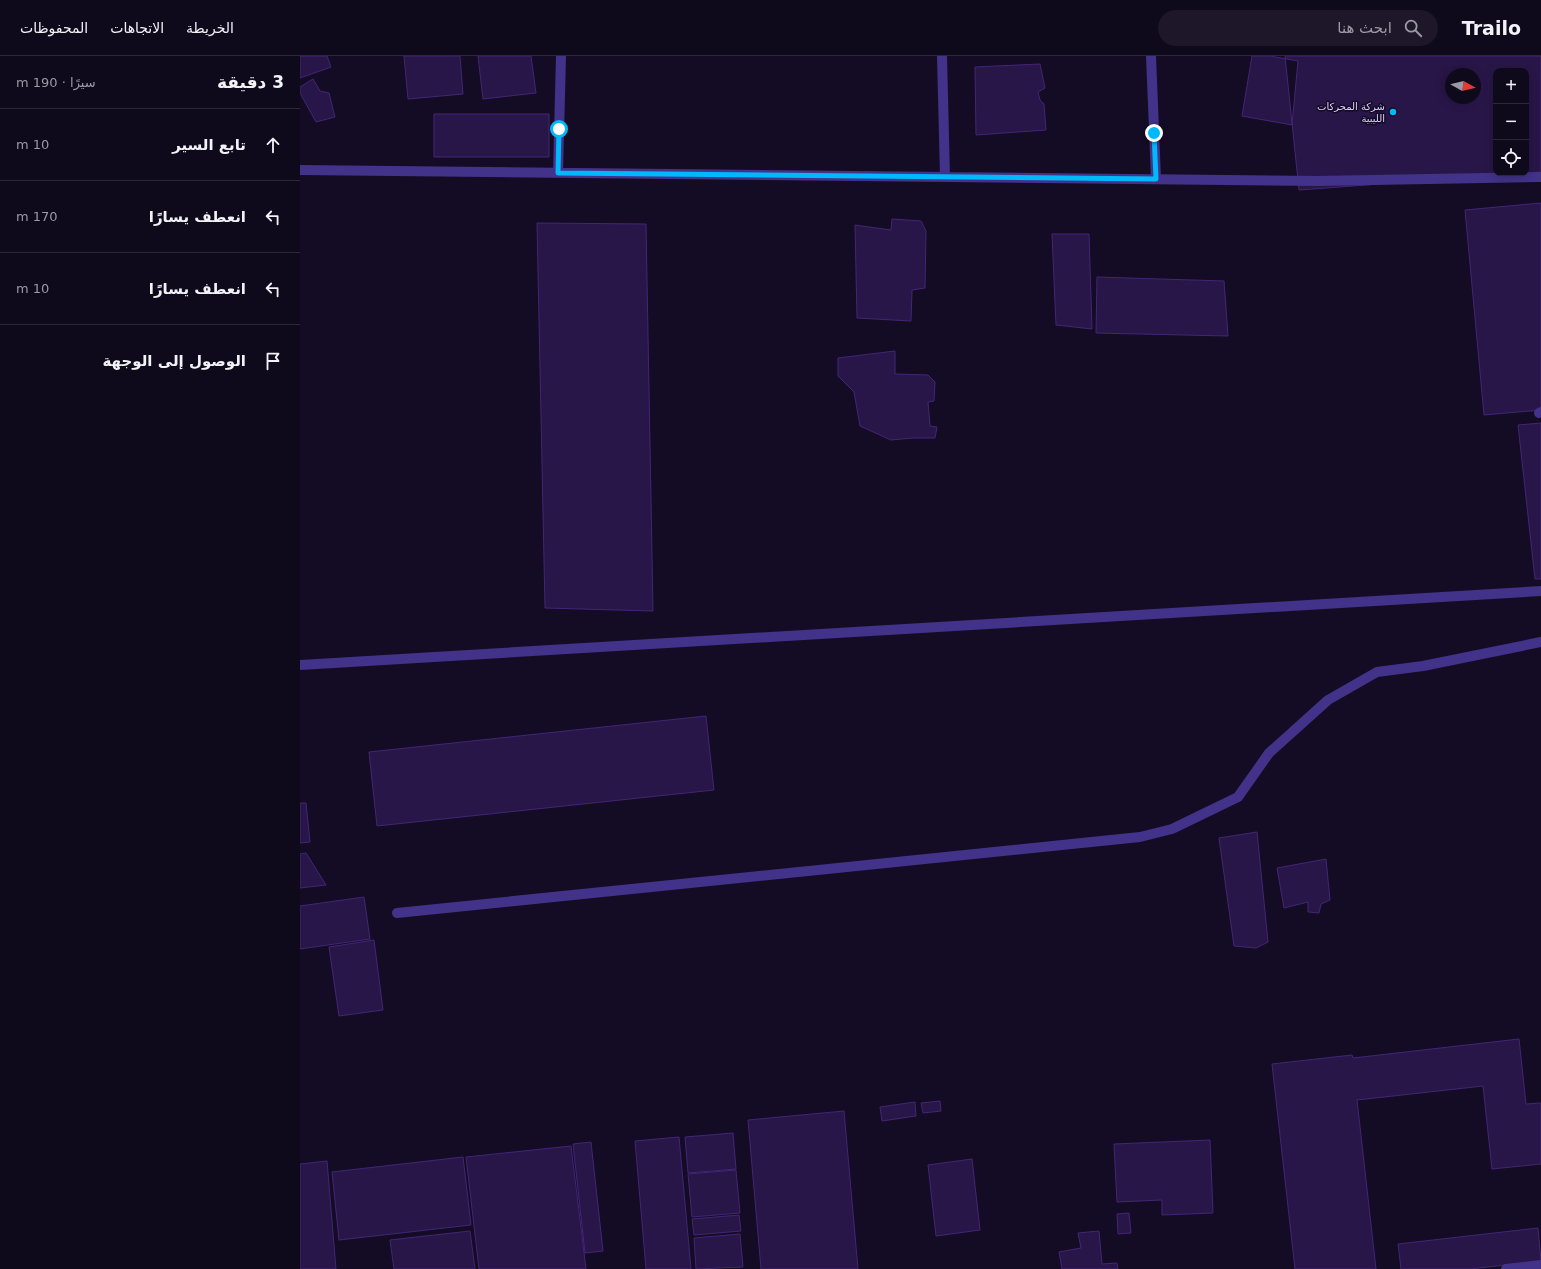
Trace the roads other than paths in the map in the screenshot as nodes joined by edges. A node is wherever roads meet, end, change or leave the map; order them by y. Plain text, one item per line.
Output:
1 (561, 56) edge
2 (942, 56) edge
3 (1151, 56) edge
4 (300, 170) edge
5 (558, 173) junction
6 (945, 177) junction
7 (1541, 177) edge
8 (1156, 179) junction
9 (1541, 591) edge
10 (1541, 642) edge
11 (300, 665) edge
12 (397, 913) dead end
13 (1541, 1265) edge
14 (1506, 1269) edge

1 - 5 street
2 - 6 street
3 - 8 street
4 - 5 street
5 - 6 street
6 - 8 street
7 - 8 street
9 - 11 street
10 - 12 street
13 - 14 street

